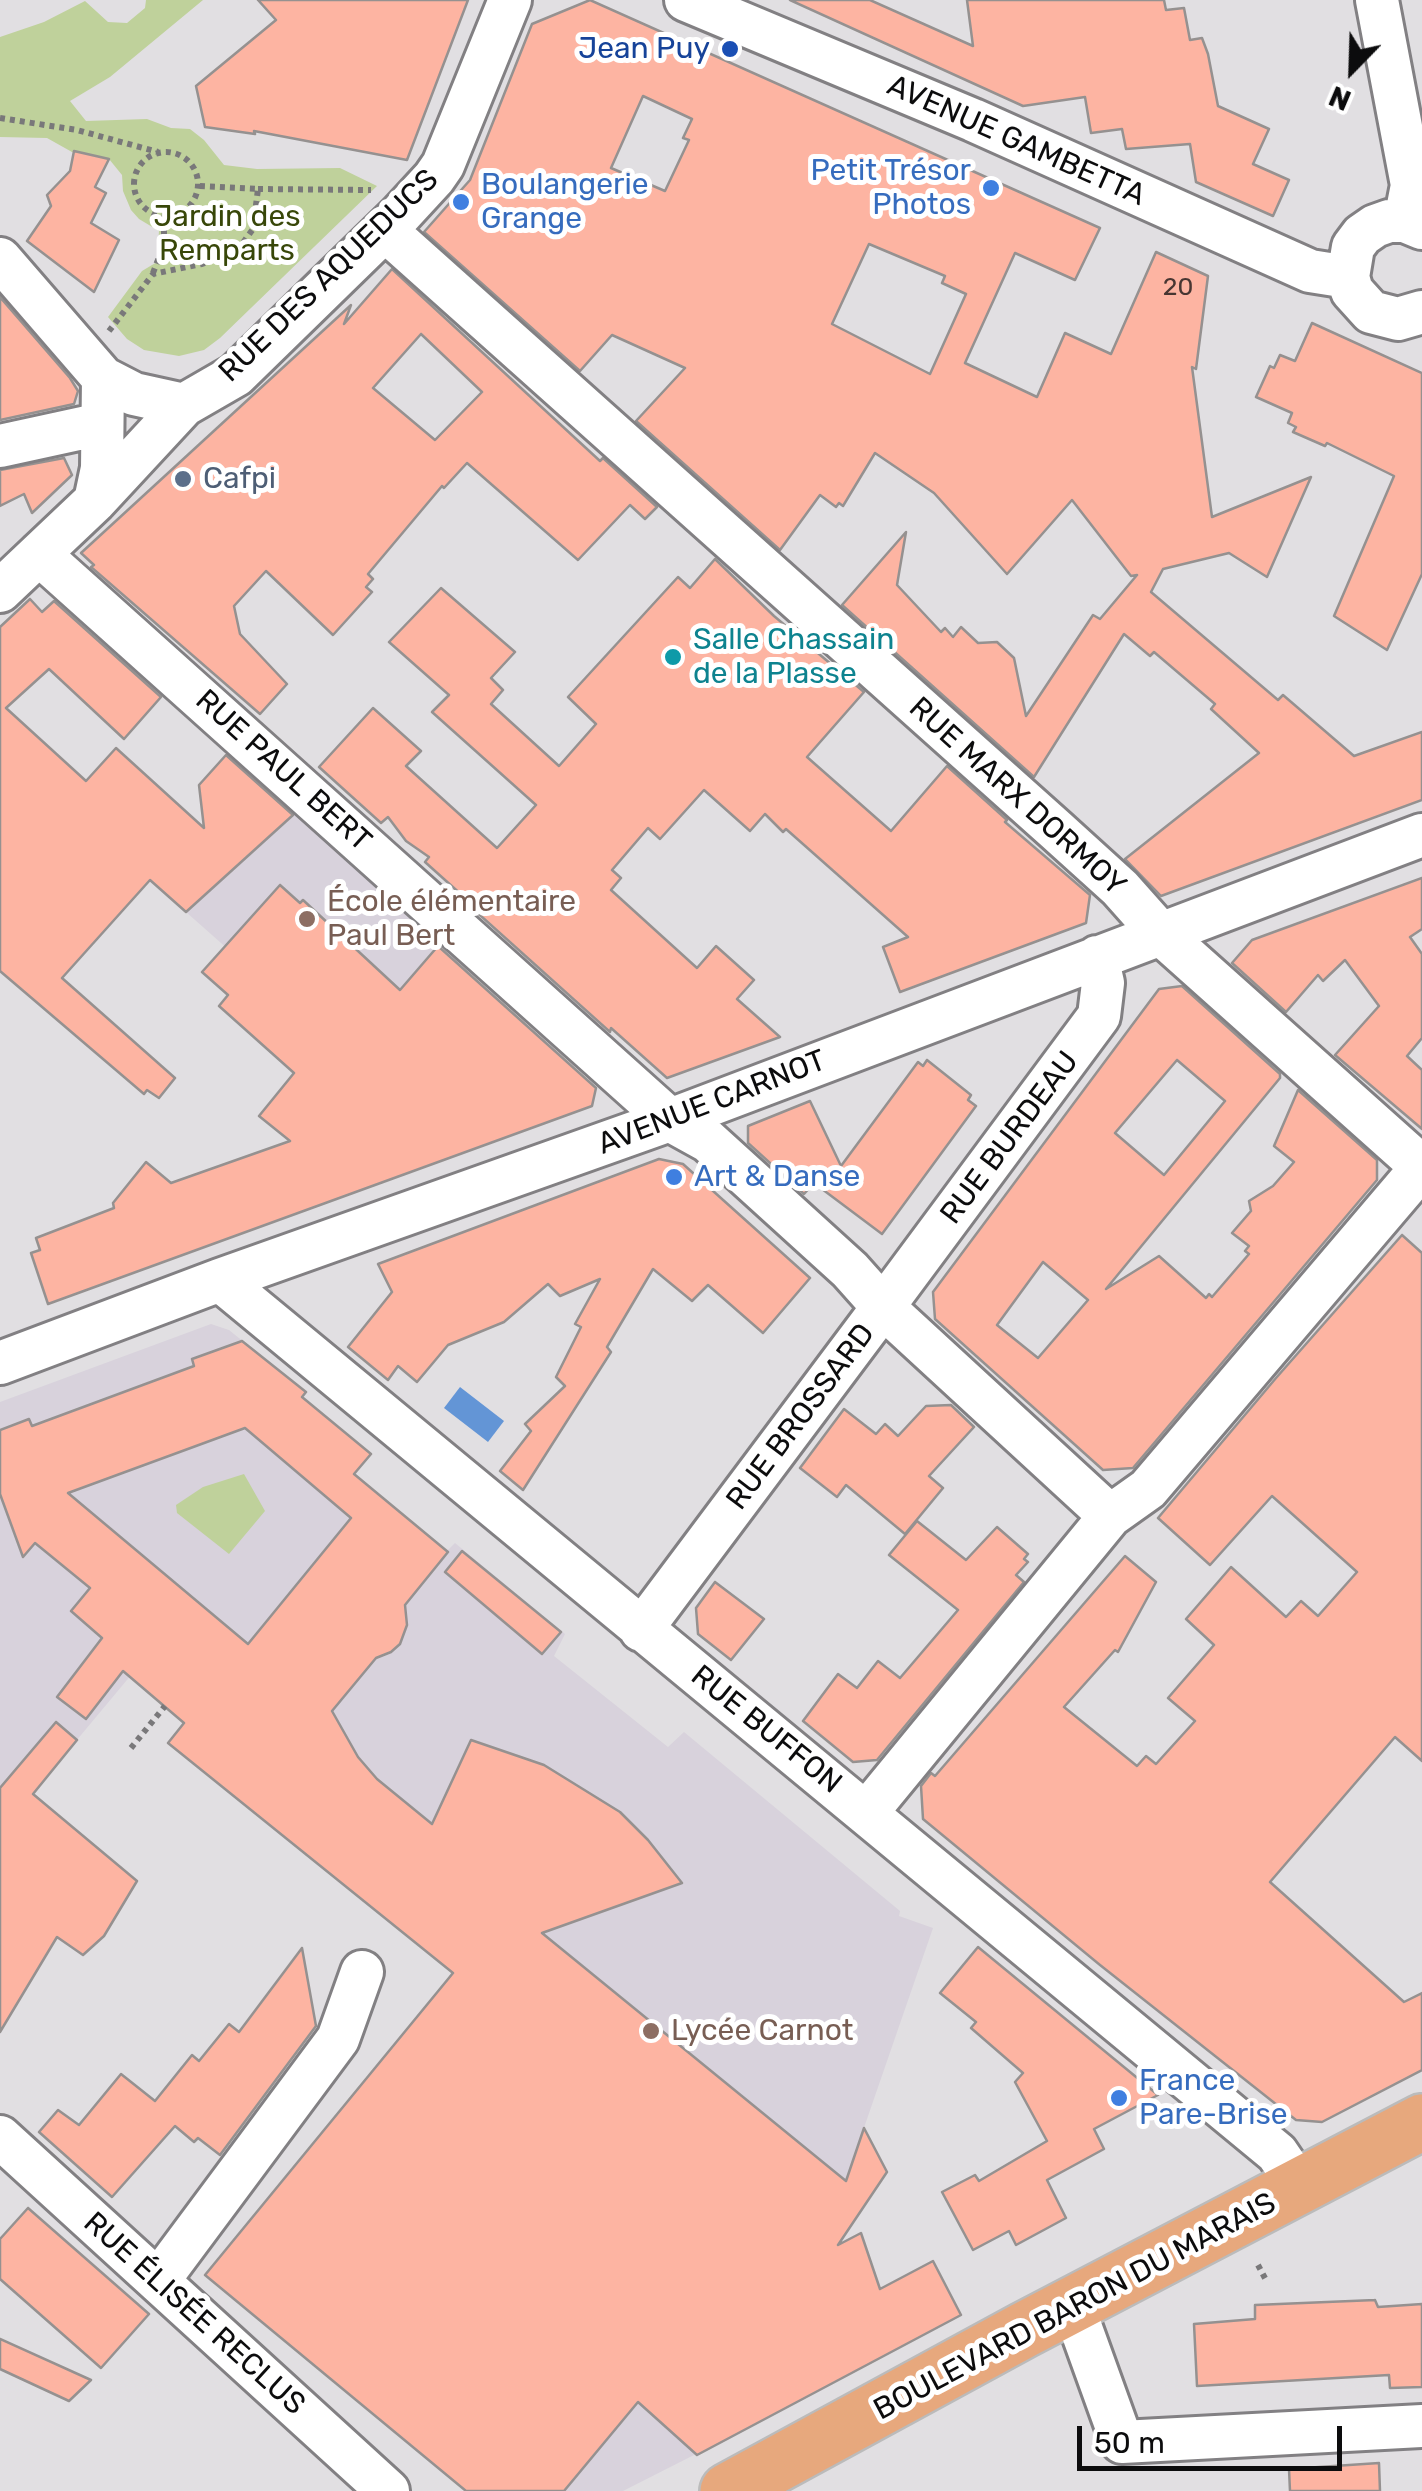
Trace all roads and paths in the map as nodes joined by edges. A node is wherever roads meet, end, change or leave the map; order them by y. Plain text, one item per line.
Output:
1 (510, 0) edge
2 (686, 0) edge
3 (1377, 0) edge
4 (0, 118) edge
5 (160, 152) junction
6 (198, 186) junction
7 (258, 189) junction
8 (372, 190) dead end
9 (164, 216) junction
10 (1413, 225) edge
11 (384, 230) junction
12 (0, 260) edge
13 (153, 274) junction
14 (1348, 277) junction
15 (1422, 312) edge
16 (94, 368) junction
17 (184, 405) junction
18 (101, 424) junction
19 (0, 446) edge
20 (95, 501) junction
21 (40, 554) junction
22 (0, 591) edge
23 (1422, 836) edge
24 (1160, 932) junction
25 (1096, 957) junction
26 (670, 1120) junction
27 (1422, 1167) edge
28 (220, 1280) junction
29 (883, 1307) junction
30 (0, 1363) edge
31 (1110, 1516) junction
32 (641, 1630) junction
33 (164, 1706) dead end
34 (131, 1748) dead end
35 (868, 1812) junction
36 (362, 1972) dead end
37 (1422, 2122) edge
38 (3, 2149) edge
39 (1301, 2188) junction
40 (1258, 2265) dead end
41 (1266, 2280) dead end
42 (158, 2281) junction
43 (1072, 2306) junction
44 (1422, 2426) edge
45 (388, 2491) edge
46 (728, 2491) edge

1 - 11 street, RUE DES AQUEDUCS
2 - 14 street, AVENUE GAMBETTA
3 - 10 street
4 - 5 path
5 - 6 path
5 - 9 path
6 - 7 path
6 - 9 path
7 - 8 path
7 - 13 path
9 - 13 path
10 - 14 street
11 - 17 street, RUE DES AQUEDUCS
11 - 24 street, RUE MARX DORMOY
12 - 16 street
13 - 16 path
14 - 15 street
16 - 17 street
16 - 18 street
17 - 20 street, RUE DES AQUEDUCS
18 - 19 street
18 - 20 street
20 - 21 street, RUE DES AQUEDUCS
21 - 22 street, RUE DES AQUEDUCS
21 - 26 street, RUE PAUL BERT
23 - 24 street, AVENUE CARNOT
24 - 25 street, AVENUE CARNOT
24 - 27 street, RUE MARX DORMOY
25 - 26 street, AVENUE CARNOT
25 - 29 street, RUE BURDEAU
26 - 28 street, AVENUE CARNOT
26 - 29 street, RUE PAUL BERT
27 - 31 street
28 - 30 street, AVENUE CARNOT
28 - 32 street, RUE BUFFON
29 - 31 street, RUE BROSSARD
29 - 32 street, RUE BROSSARD
31 - 35 street
32 - 35 street, RUE BUFFON
33 - 34 path
35 - 39 street, RUE BUFFON
36 - 42 street
37 - 39 main road, BOULEVARD BARON DU MARAIS
38 - 42 street, RUE ÉLISÉE RECLUS
39 - 43 main road, BOULEVARD BARON DU MARAIS
40 - 41 path
42 - 45 street, RUE ÉLISÉE RECLUS
43 - 44 street
43 - 46 main road, BOULEVARD BARON DU MARAIS

